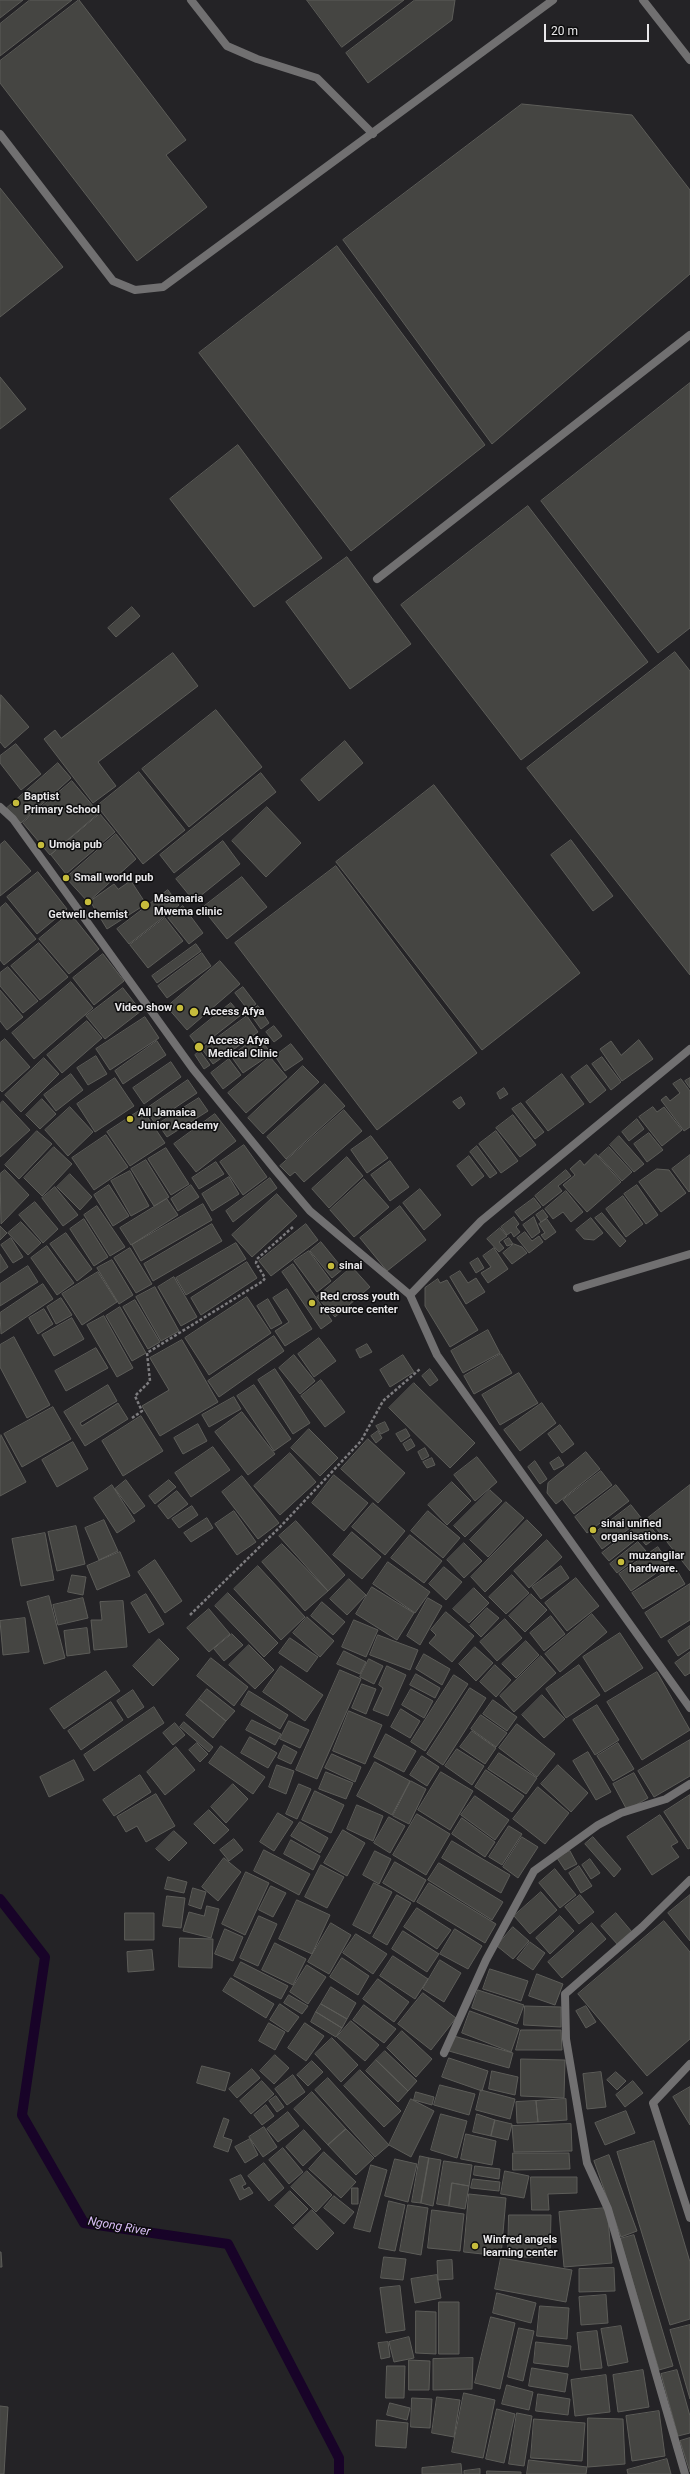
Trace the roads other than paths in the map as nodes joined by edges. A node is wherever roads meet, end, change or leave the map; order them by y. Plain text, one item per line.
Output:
1 (191, 0) edge
2 (553, 0) edge
3 (643, 0) edge
4 (690, 60) edge
5 (0, 134) edge
6 (373, 134) junction
7 (690, 336) edge
8 (377, 578) dead end
9 (0, 806) edge
10 (690, 1049) edge
11 (690, 1254) edge
12 (577, 1288) dead end
13 (410, 1295) junction
14 (690, 1708) edge
15 (690, 1784) edge
16 (690, 1880) edge
17 (444, 2052) dead end
18 (690, 2064) edge
19 (690, 2218) edge
20 (685, 2474) edge

1 - 6 street
2 - 6 street
3 - 4 street
5 - 6 street
7 - 8 street
9 - 13 street
10 - 13 street
11 - 12 street
13 - 14 street
15 - 17 street
16 - 20 street
18 - 19 street

